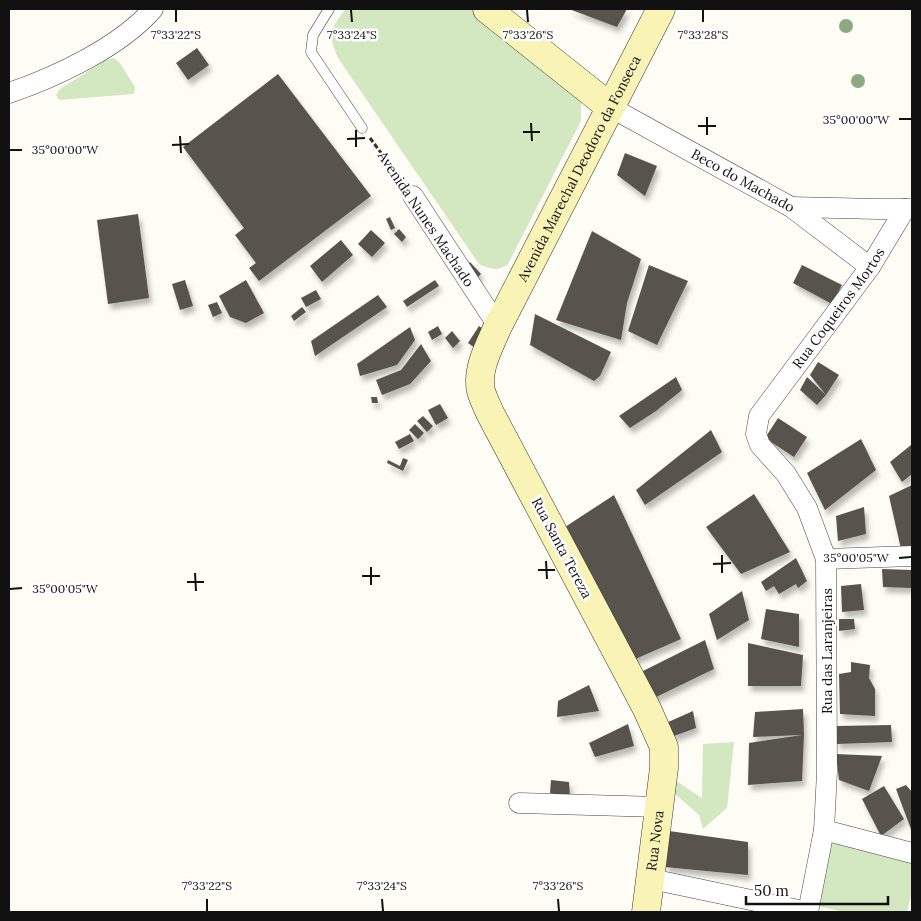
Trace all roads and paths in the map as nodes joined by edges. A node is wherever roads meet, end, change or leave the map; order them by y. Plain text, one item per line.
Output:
1 (153, 9) edge
2 (329, 9) edge
3 (487, 9) edge
4 (661, 9) edge
5 (9, 93) edge
6 (610, 107) junction
7 (362, 128) joint
8 (413, 196) joint
9 (791, 207) junction
10 (909, 209) edge
11 (870, 267) junction
12 (498, 326) junction
13 (769, 403) joint
14 (912, 556) edge
15 (826, 559) junction
16 (664, 768) joint
17 (519, 803) dead end
18 (659, 807) junction
19 (824, 830) junction
20 (912, 852) edge
21 (651, 879) junction
22 (646, 912) edge
23 (808, 912) edge

1 - 5 street
2 - 7 lane
3 - 6 street
4 - 6 street, Avenida Marechal Deodoro da Fonseca
6 - 9 street, Beco do Machado
6 - 12 street, Avenida Marechal Deodoro da Fonseca
7 - 8 path, Avenida Nunes Machado
8 - 12 street, Avenida Nunes Machado
9 - 10 street
9 - 11 street, Beco do Machado
10 - 11 street, Rua Coqueiros Mortos
11 - 13 street, Rua Coqueiros Mortos
12 - 16 street, Rua Santa Tereza
13 - 15 street, Rua das Laranjeiras
14 - 15 street
15 - 19 street, Rua das Laranjeiras
16 - 18 street, Rua Nova
17 - 18 street
18 - 21 street, Rua Nova
19 - 20 street
19 - 23 street, Rua das Laranjeiras
21 - 22 street, Rua Nova
21 - 23 street

